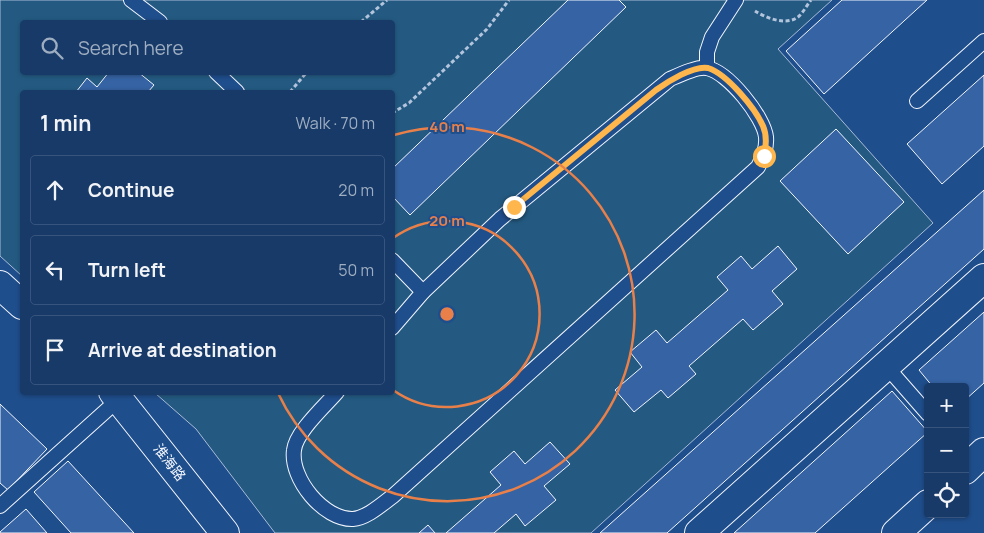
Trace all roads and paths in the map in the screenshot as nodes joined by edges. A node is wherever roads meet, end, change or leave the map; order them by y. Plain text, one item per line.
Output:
1 (131, 0) edge
2 (387, 0) edge
3 (509, 0) edge
4 (736, 0) edge
5 (810, 0) edge
6 (753, 10) dead end
7 (157, 20) edge
8 (363, 20) edge
9 (984, 41) edge
10 (707, 68) junction
11 (219, 75) edge
12 (304, 75) edge
13 (235, 90) edge
14 (292, 90) edge
15 (917, 101) dead end
16 (395, 111) edge
17 (395, 263) edge
18 (984, 278) edge
19 (423, 292) junction
20 (395, 325) edge
21 (886, 366) junction
22 (334, 395) edge
23 (116, 396) edge
24 (924, 409) edge
25 (0, 506) edge
26 (924, 508) edge
27 (225, 533) edge
28 (699, 533) edge
29 (896, 533) edge

1 - 7 lane
2 - 8 path
3 - 16 path
4 - 10 lane
5 - 6 path
9 - 15 lane
10 - 19 lane
10 - 22 lane
11 - 13 lane
12 - 14 path
17 - 19 lane
18 - 21 street
19 - 20 lane
21 - 24 lane
21 - 28 street
23 - 25 lane
23 - 27 street, 淮海路
26 - 29 street

